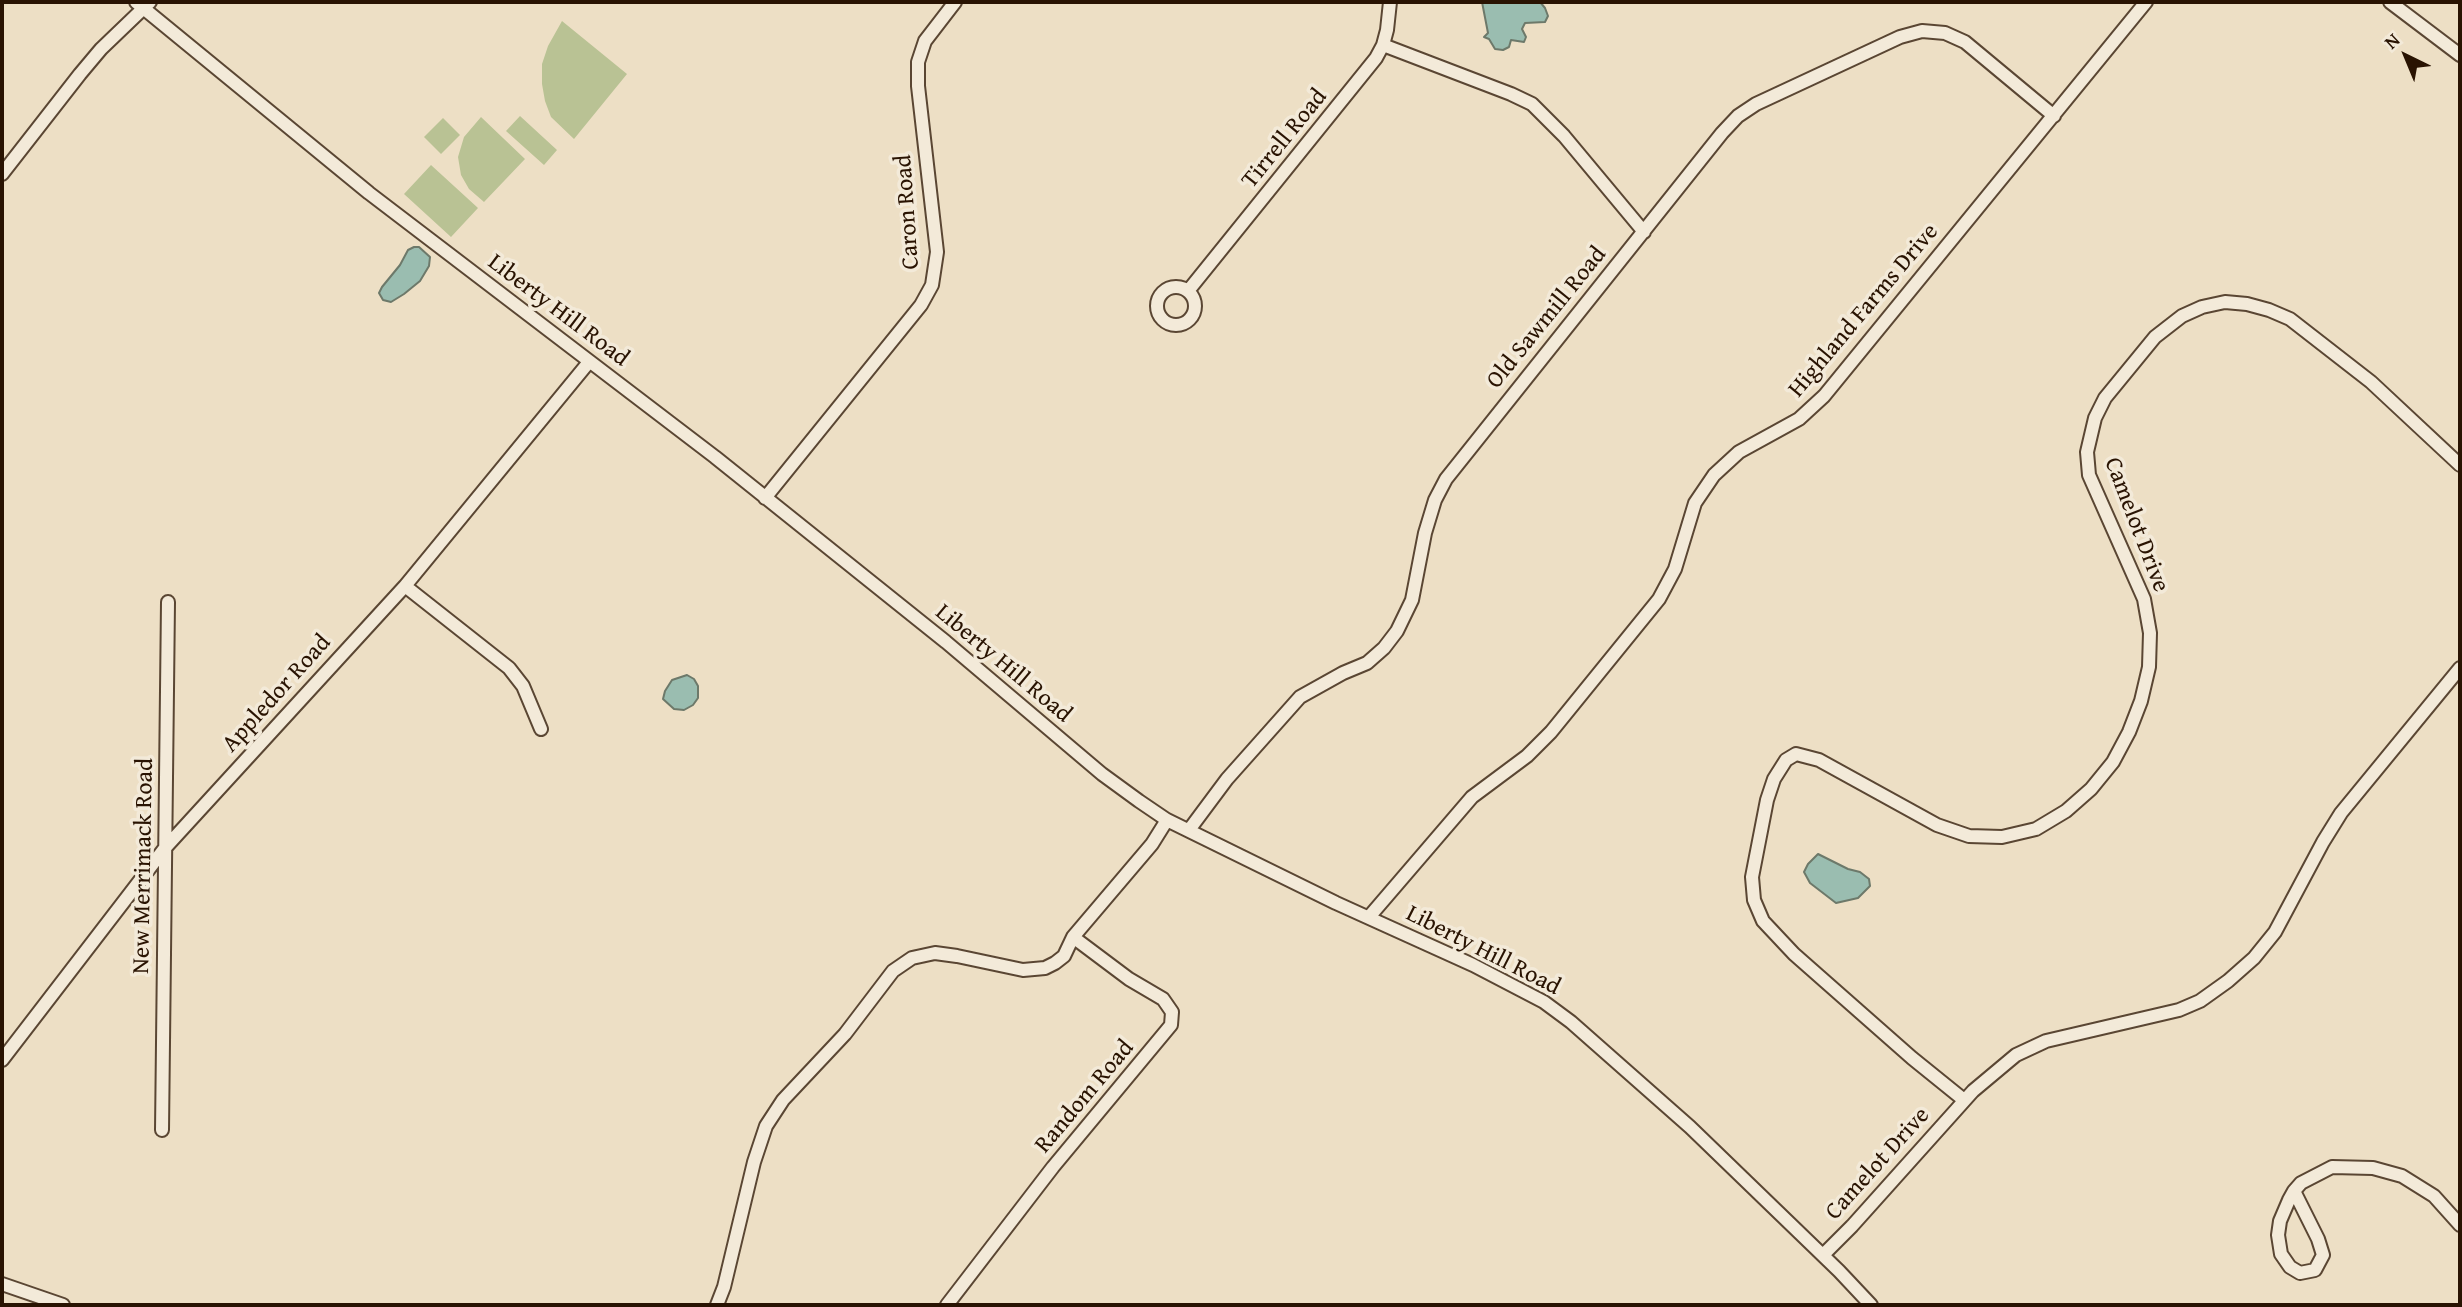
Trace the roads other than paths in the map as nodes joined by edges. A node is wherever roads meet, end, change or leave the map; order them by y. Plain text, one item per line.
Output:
1 (955, 2) edge
2 (1390, 2) edge
3 (2146, 2) edge
4 (2390, 2) edge
5 (143, 4) edge
6 (1383, 45) junction
7 (2460, 55) edge
8 (2054, 116) junction
9 (2, 174) edge
10 (1644, 232) junction
11 (1188, 291) dead end
12 (589, 362) junction
13 (2460, 465) edge
14 (765, 498) junction
15 (405, 586) junction
16 (168, 602) dead end
17 (2460, 668) edge
18 (541, 729) dead end
19 (1167, 820) junction
20 (1189, 830) junction
21 (165, 848) junction
22 (1369, 917) junction
23 (1073, 937) junction
24 (2, 1060) edge
25 (1964, 1100) junction
26 (162, 1130) dead end
27 (2294, 1191) junction
28 (2460, 1226) edge
29 (1823, 1255) junction
30 (2, 1284) edge
31 (62, 1305) edge
32 (717, 1305) edge
33 (947, 1305) edge
34 (1871, 1305) edge

1 - 14 street, Caron Road
2 - 6 street, Tirrell Road
3 - 8 street, Highland Farms Drive
4 - 7 street
5 - 9 street
5 - 12 street, Liberty Hill Road
6 - 10 street
6 - 11 street, Tirrell Road
8 - 10 street, Old Sawmill Road
8 - 22 street, Highland Farms Drive
10 - 20 street, Old Sawmill Road
12 - 14 street, Liberty Hill Road
12 - 15 street, Appledor Road
13 - 25 street, Camelot Drive
14 - 19 street, Liberty Hill Road
15 - 18 street
15 - 21 street, Appledor Road
16 - 21 street, New Merrimack Road
17 - 25 street, Camelot Drive
19 - 20 street, Liberty Hill Road
19 - 23 street
20 - 22 street, Liberty Hill Road
21 - 24 street, Appledor Road
21 - 26 street, New Merrimack Road
22 - 29 street, Liberty Hill Road
23 - 32 street
23 - 33 street, Random Road
25 - 29 street, Camelot Drive
27 - 27 street
27 - 28 street
29 - 34 street, Liberty Hill Road
30 - 31 street

